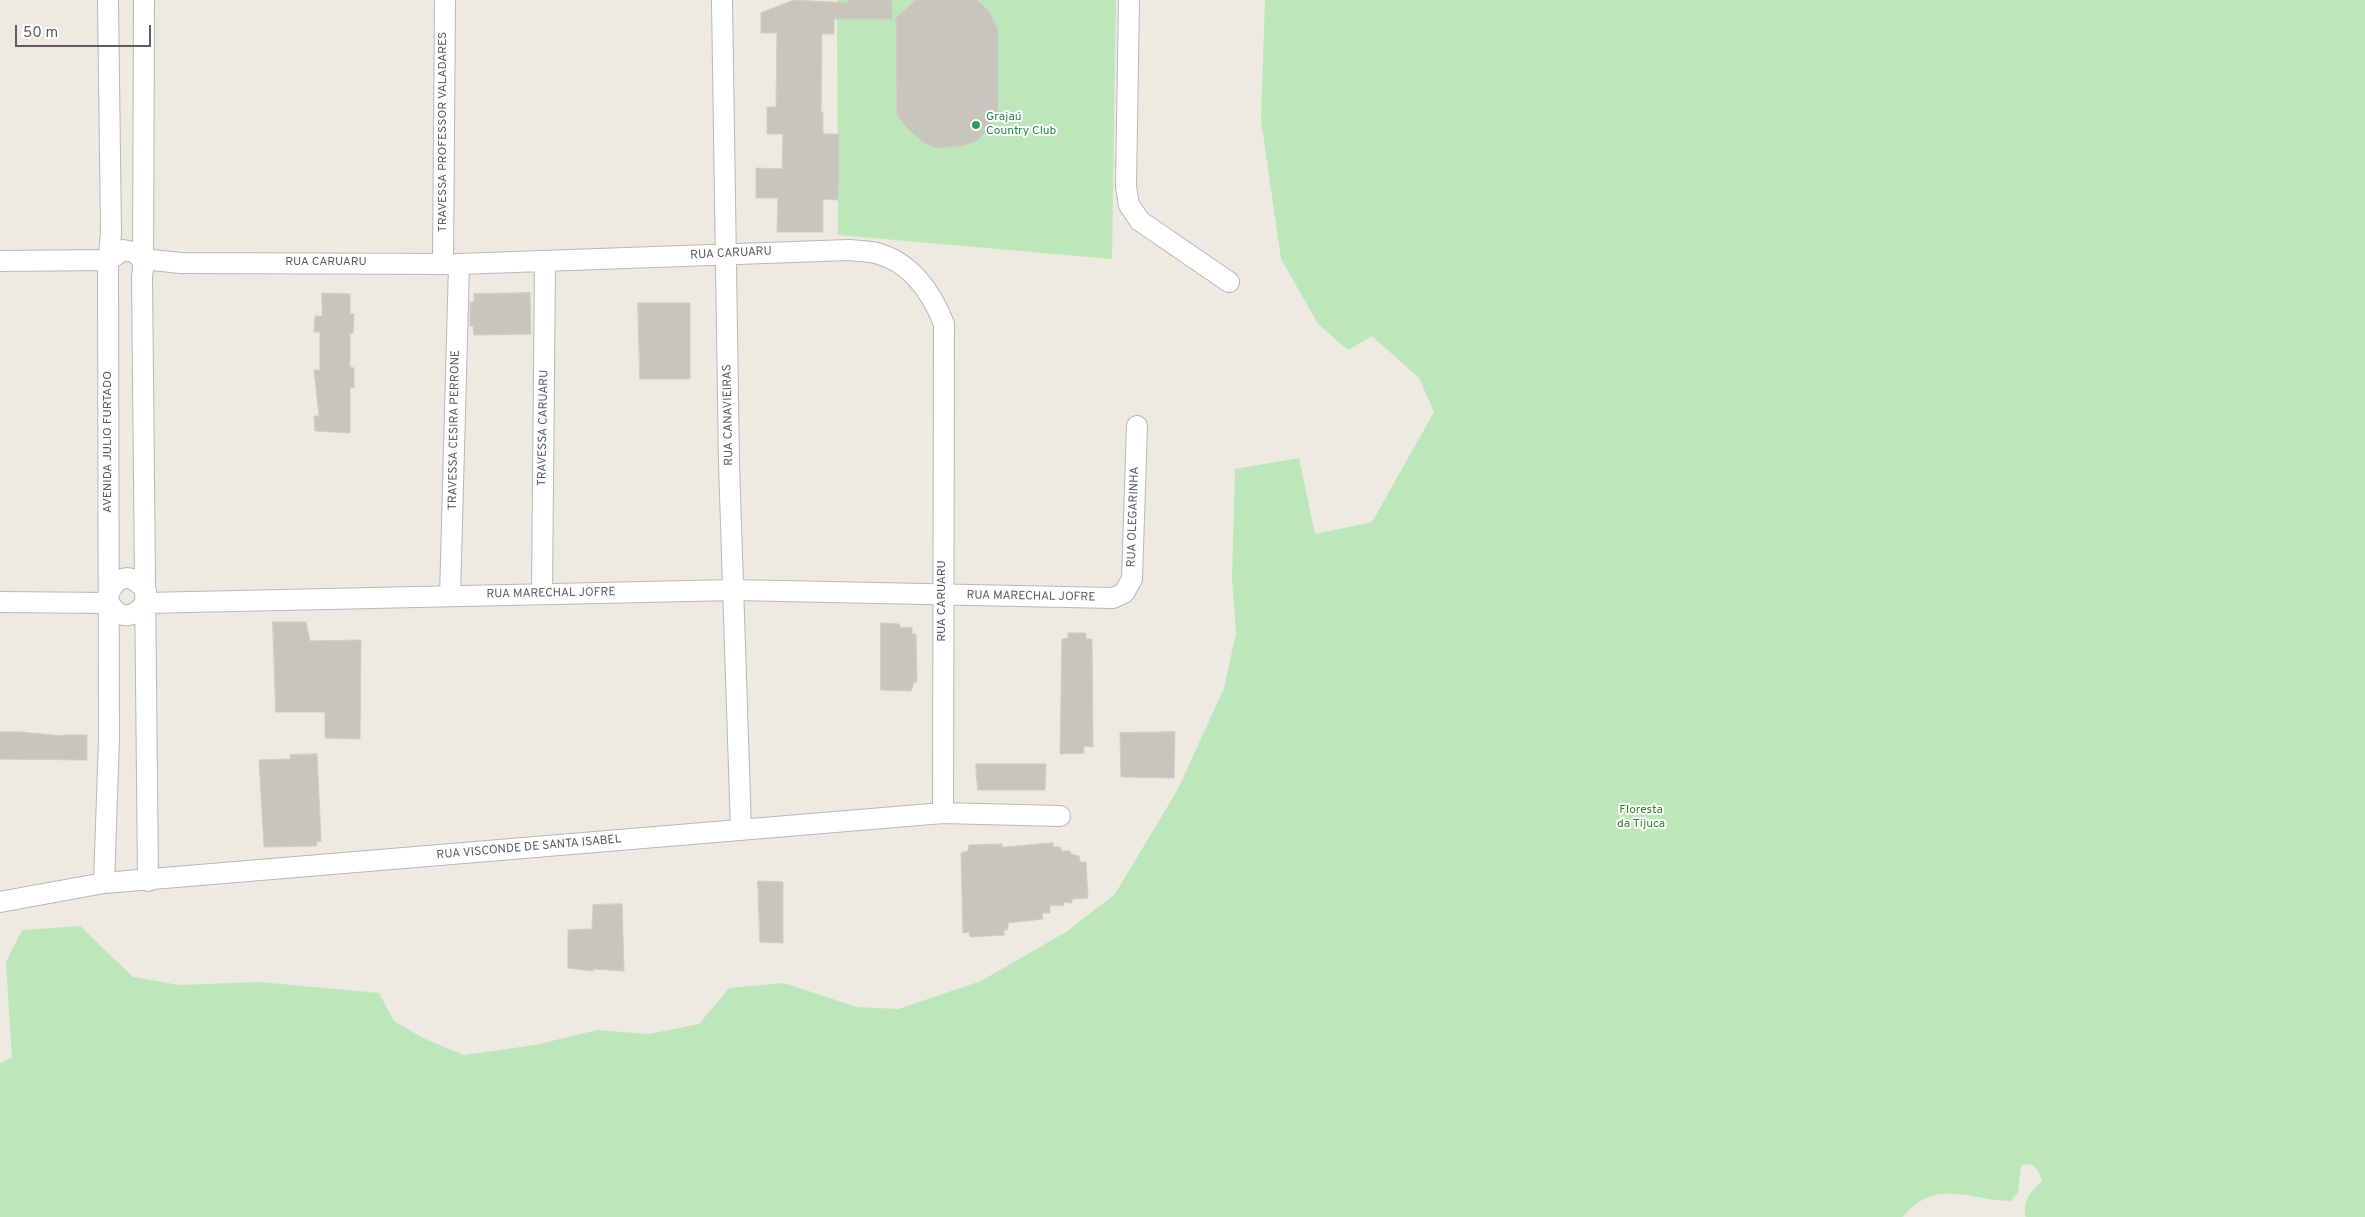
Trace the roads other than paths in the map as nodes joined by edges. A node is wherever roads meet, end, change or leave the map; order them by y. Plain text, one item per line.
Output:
1 (108, 0) edge
2 (144, 0) edge
3 (445, 0) edge
4 (722, 0) edge
5 (1129, 0) edge
6 (727, 254) junction
7 (0, 261) edge
8 (545, 262) junction
9 (451, 264) junction
10 (109, 267) junction
11 (142, 268) junction
12 (1229, 282) dead end
13 (1137, 426) dead end
14 (734, 590) junction
15 (542, 593) junction
16 (450, 596) junction
17 (942, 596) junction
18 (146, 597) junction
19 (109, 598) junction
20 (1113, 598) joint
21 (0, 602) edge
22 (943, 813) junction
23 (1060, 816) dead end
24 (740, 830) junction
25 (148, 881) junction
26 (104, 883) junction
27 (0, 902) edge

1 - 10 street, AVENIDA JULIO FURTADO
2 - 11 street
3 - 9 street, TRAVESSA PROFESSOR VALADARES
4 - 6 street, RUA CANAVIEIRAS
5 - 12 street
6 - 8 street, RUA CARUARU
6 - 14 street, RUA CANAVIEIRAS
6 - 17 street, RUA CARUARU
7 - 10 street, RUA CARUARU
8 - 9 street, RUA CARUARU
8 - 15 street, TRAVESSA CARUARU
9 - 11 street, RUA CARUARU
9 - 16 street, TRAVESSA CESIRA PERRONE
10 - 11 street, RUA CARUARU
10 - 11 street, RUA CARUARU
10 - 19 street, AVENIDA JULIO FURTADO
11 - 18 street
13 - 20 street, RUA OLEGARINHA
14 - 15 street, RUA MARECHAL JOFRE
14 - 17 street, RUA MARECHAL JOFRE
14 - 24 street, RUA CANAVIEIRAS
15 - 16 street, RUA MARECHAL JOFRE
16 - 18 street, RUA MARECHAL JOFRE
17 - 20 street, RUA MARECHAL JOFRE
17 - 22 street, RUA CARUARU
18 - 19 street
18 - 19 street
18 - 25 street
19 - 21 street
19 - 26 street, AVENIDA JULIO FURTADO
22 - 23 street, RUA VISCONDE DE SANTA ISABEL
22 - 24 street, RUA VISCONDE DE SANTA ISABEL
24 - 25 street, RUA VISCONDE DE SANTA ISABEL
25 - 26 street, RUA VISCONDE DE SANTA ISABEL
26 - 27 street, RUA VISCONDE DE SANTA ISABEL

